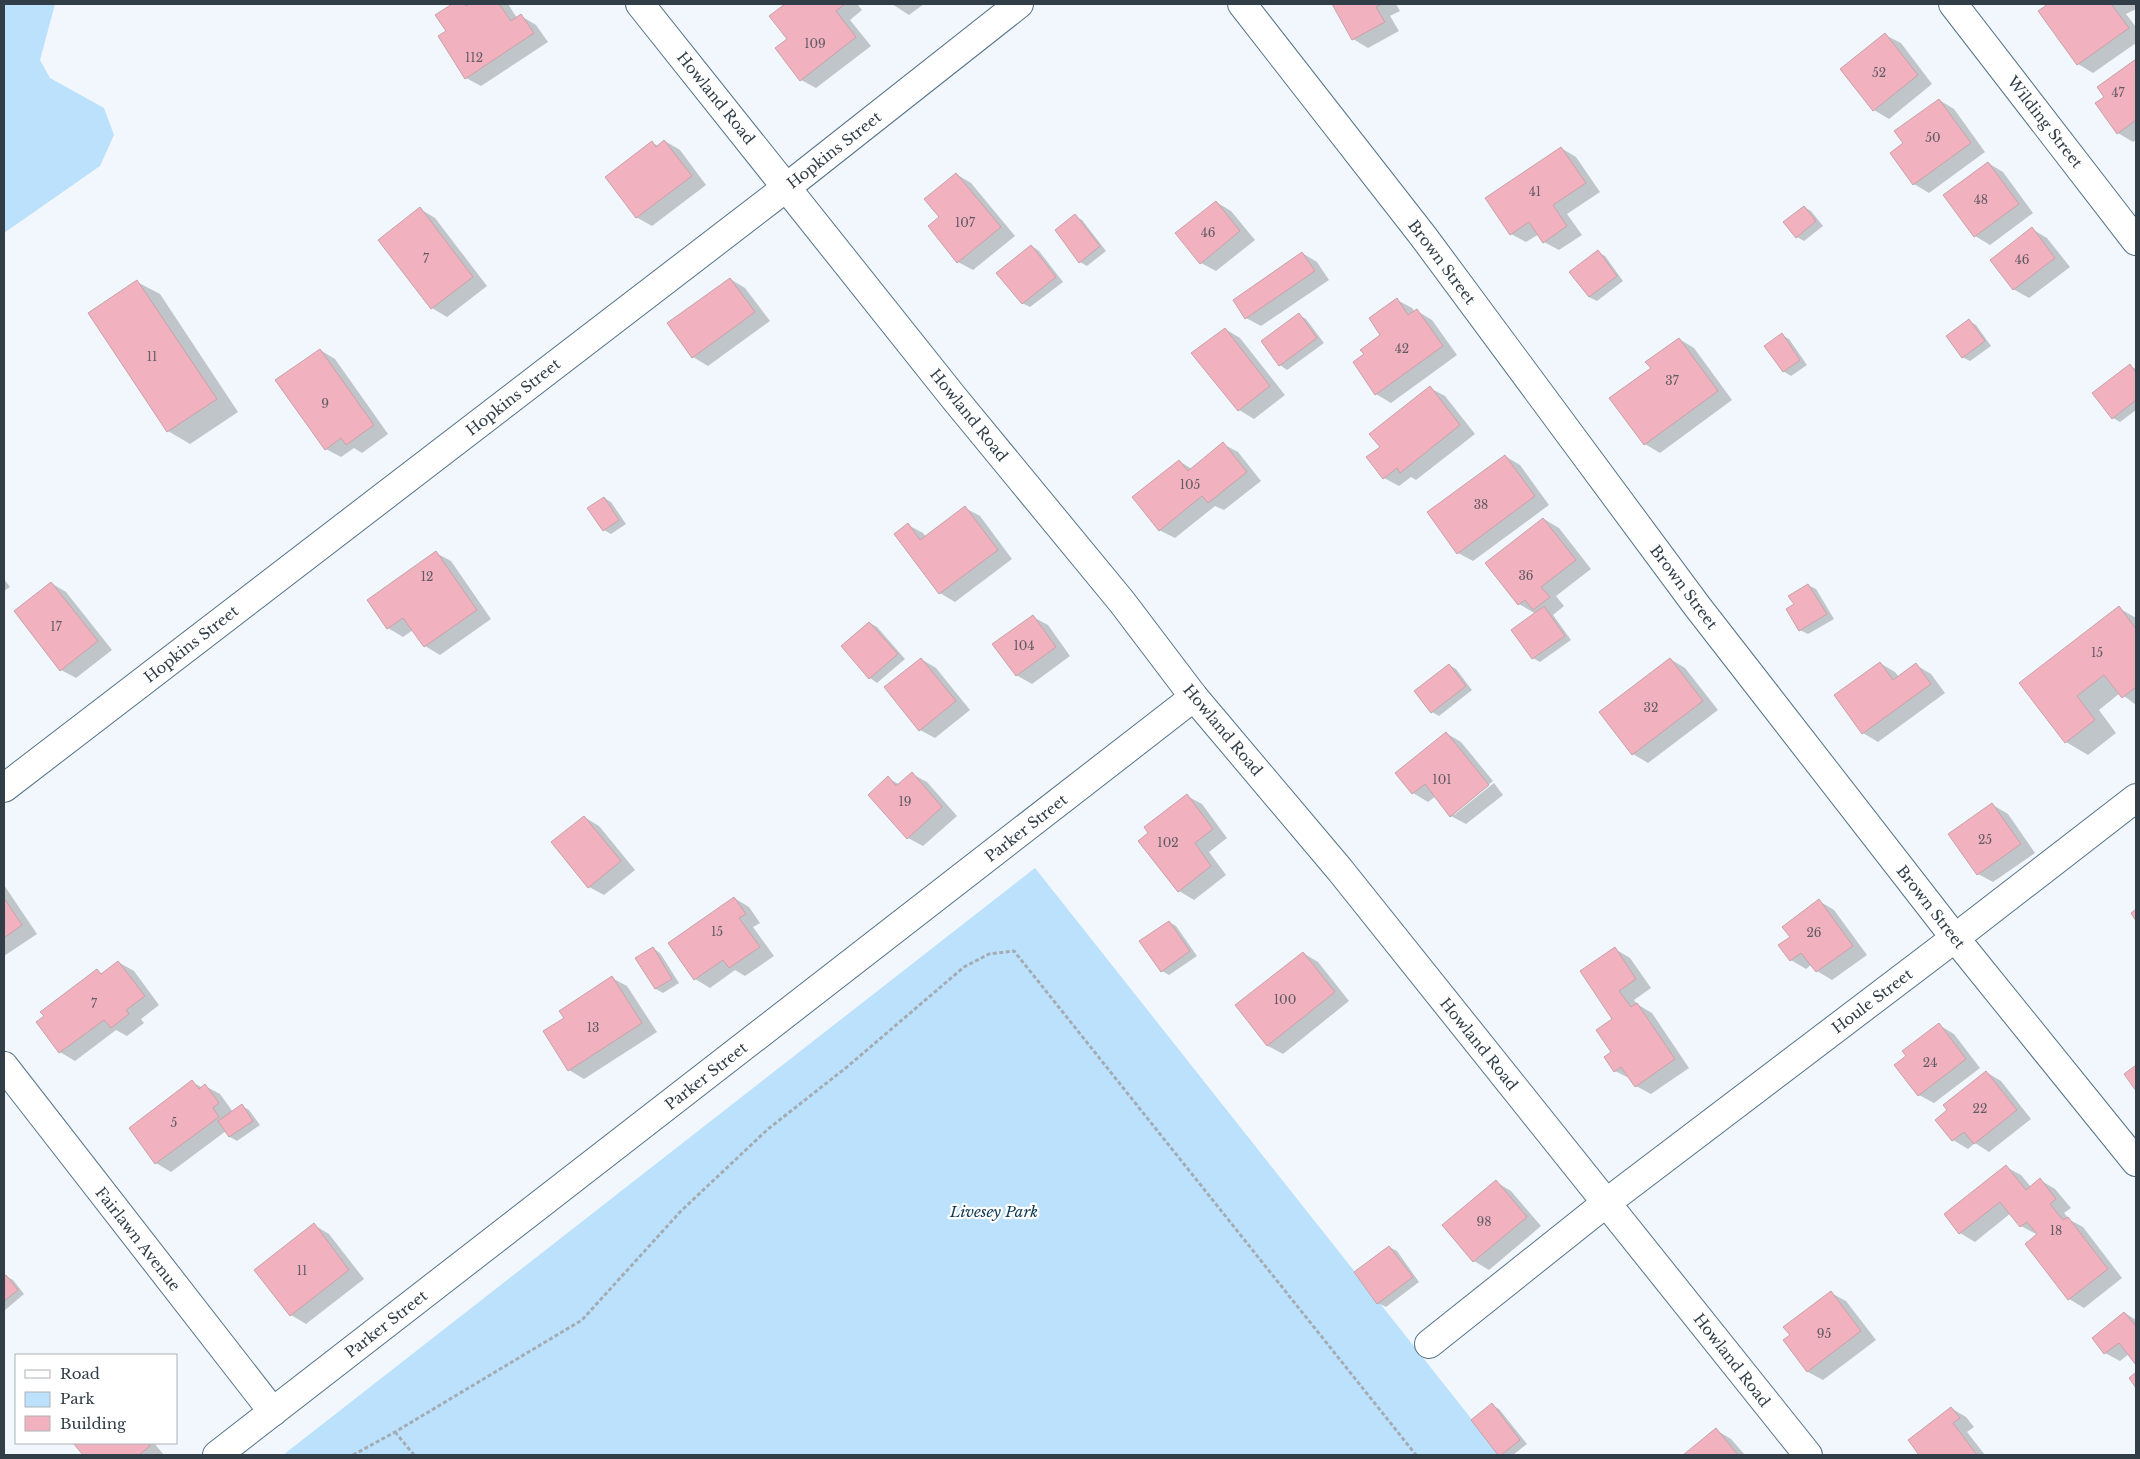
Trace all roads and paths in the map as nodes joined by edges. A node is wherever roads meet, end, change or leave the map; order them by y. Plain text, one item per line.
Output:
1 (640, 4) edge
2 (1020, 4) edge
3 (1242, 4) edge
4 (1953, 4) edge
5 (787, 187) junction
6 (2136, 241) edge
7 (1194, 697) junction
8 (4, 788) edge
9 (2136, 798) edge
10 (1955, 938) junction
11 (4, 1066) edge
12 (2136, 1162) edge
13 (1606, 1203) junction
14 (1429, 1344) dead end
15 (273, 1412) junction
16 (395, 1432) junction
17 (217, 1455) edge
18 (353, 1455) edge
19 (414, 1455) edge
20 (1416, 1455) edge
21 (1808, 1455) edge

1 - 5 street, Howland Road
2 - 5 street, Hopkins Street
3 - 10 street, Brown Street
4 - 6 street, Wilding Street
5 - 7 street, Howland Road
5 - 8 street, Hopkins Street
7 - 13 street, Howland Road
7 - 15 street, Parker Street
9 - 10 street, Houle Street
10 - 12 street, Brown Street
10 - 13 street, Houle Street
11 - 15 street, Fairlawn Avenue
13 - 14 street, Houle Street
13 - 21 street, Howland Road
15 - 17 street, Parker Street
16 - 18 path
16 - 19 path
16 - 20 path

